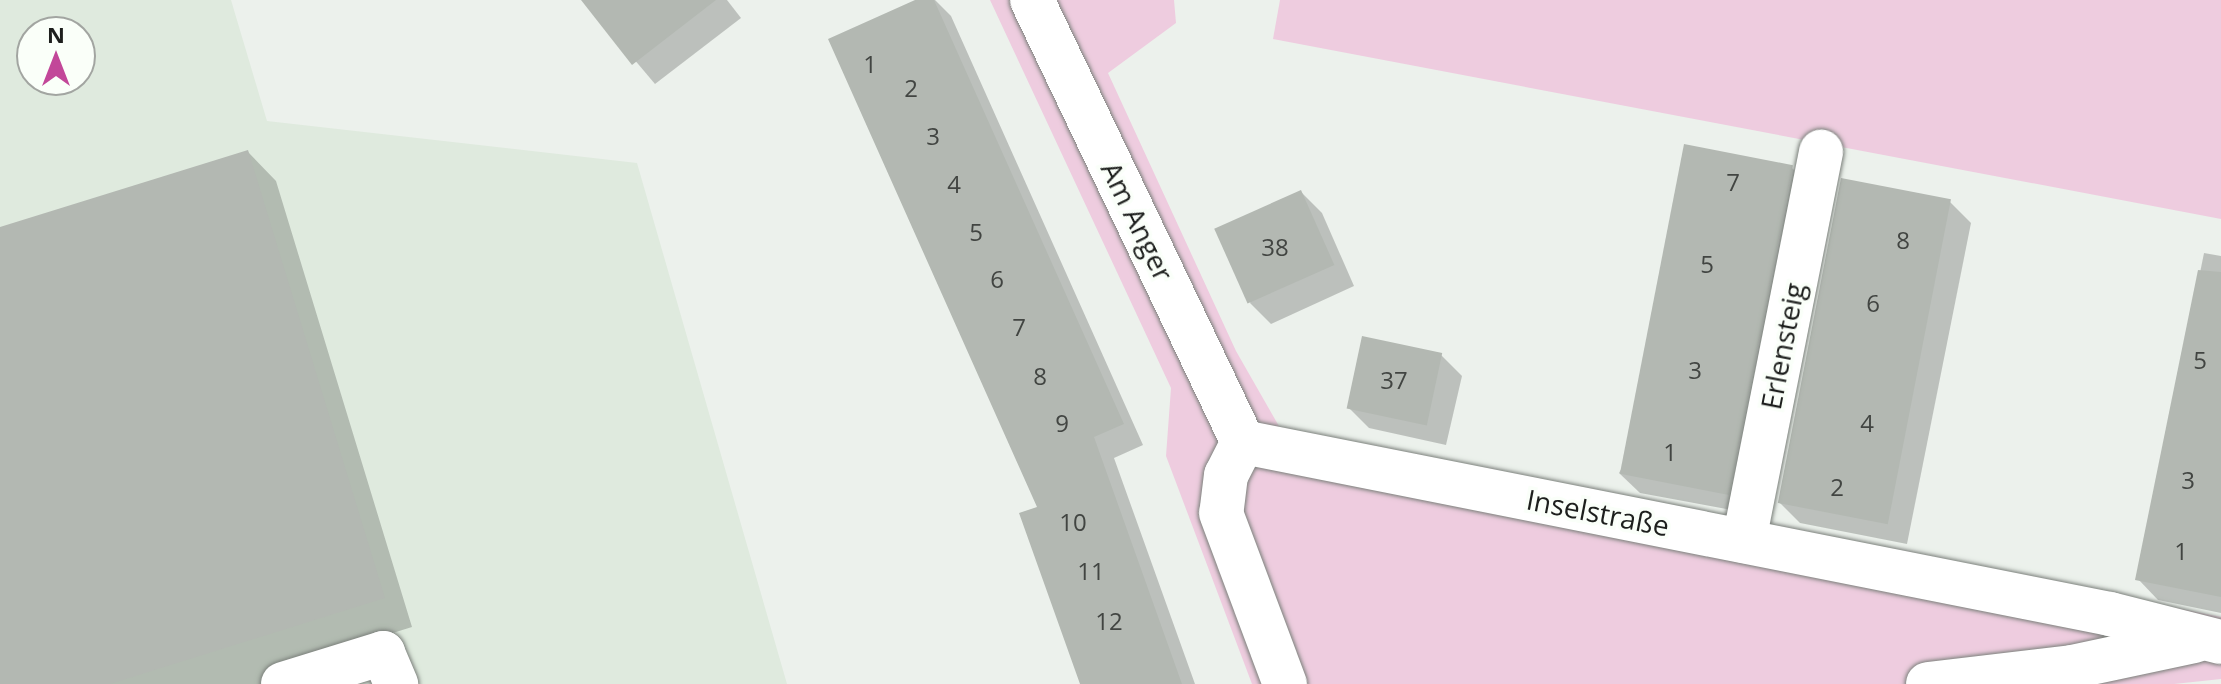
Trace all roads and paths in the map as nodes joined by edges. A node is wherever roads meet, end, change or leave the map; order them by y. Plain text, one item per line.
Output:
1 (1032, 0) edge
2 (1821, 152) dead end
3 (1243, 442) junction
4 (1744, 541) junction
5 (2212, 640) edge
6 (283, 684) edge
7 (396, 684) edge
8 (1285, 684) edge
9 (1936, 684) edge

1 - 3 street, Am Anger
2 - 4 street, Erlensteig
3 - 4 street, Inselstraße
3 - 8 street
4 - 5 street, Inselstraße
5 - 9 street, Inselstraße
6 - 7 street

